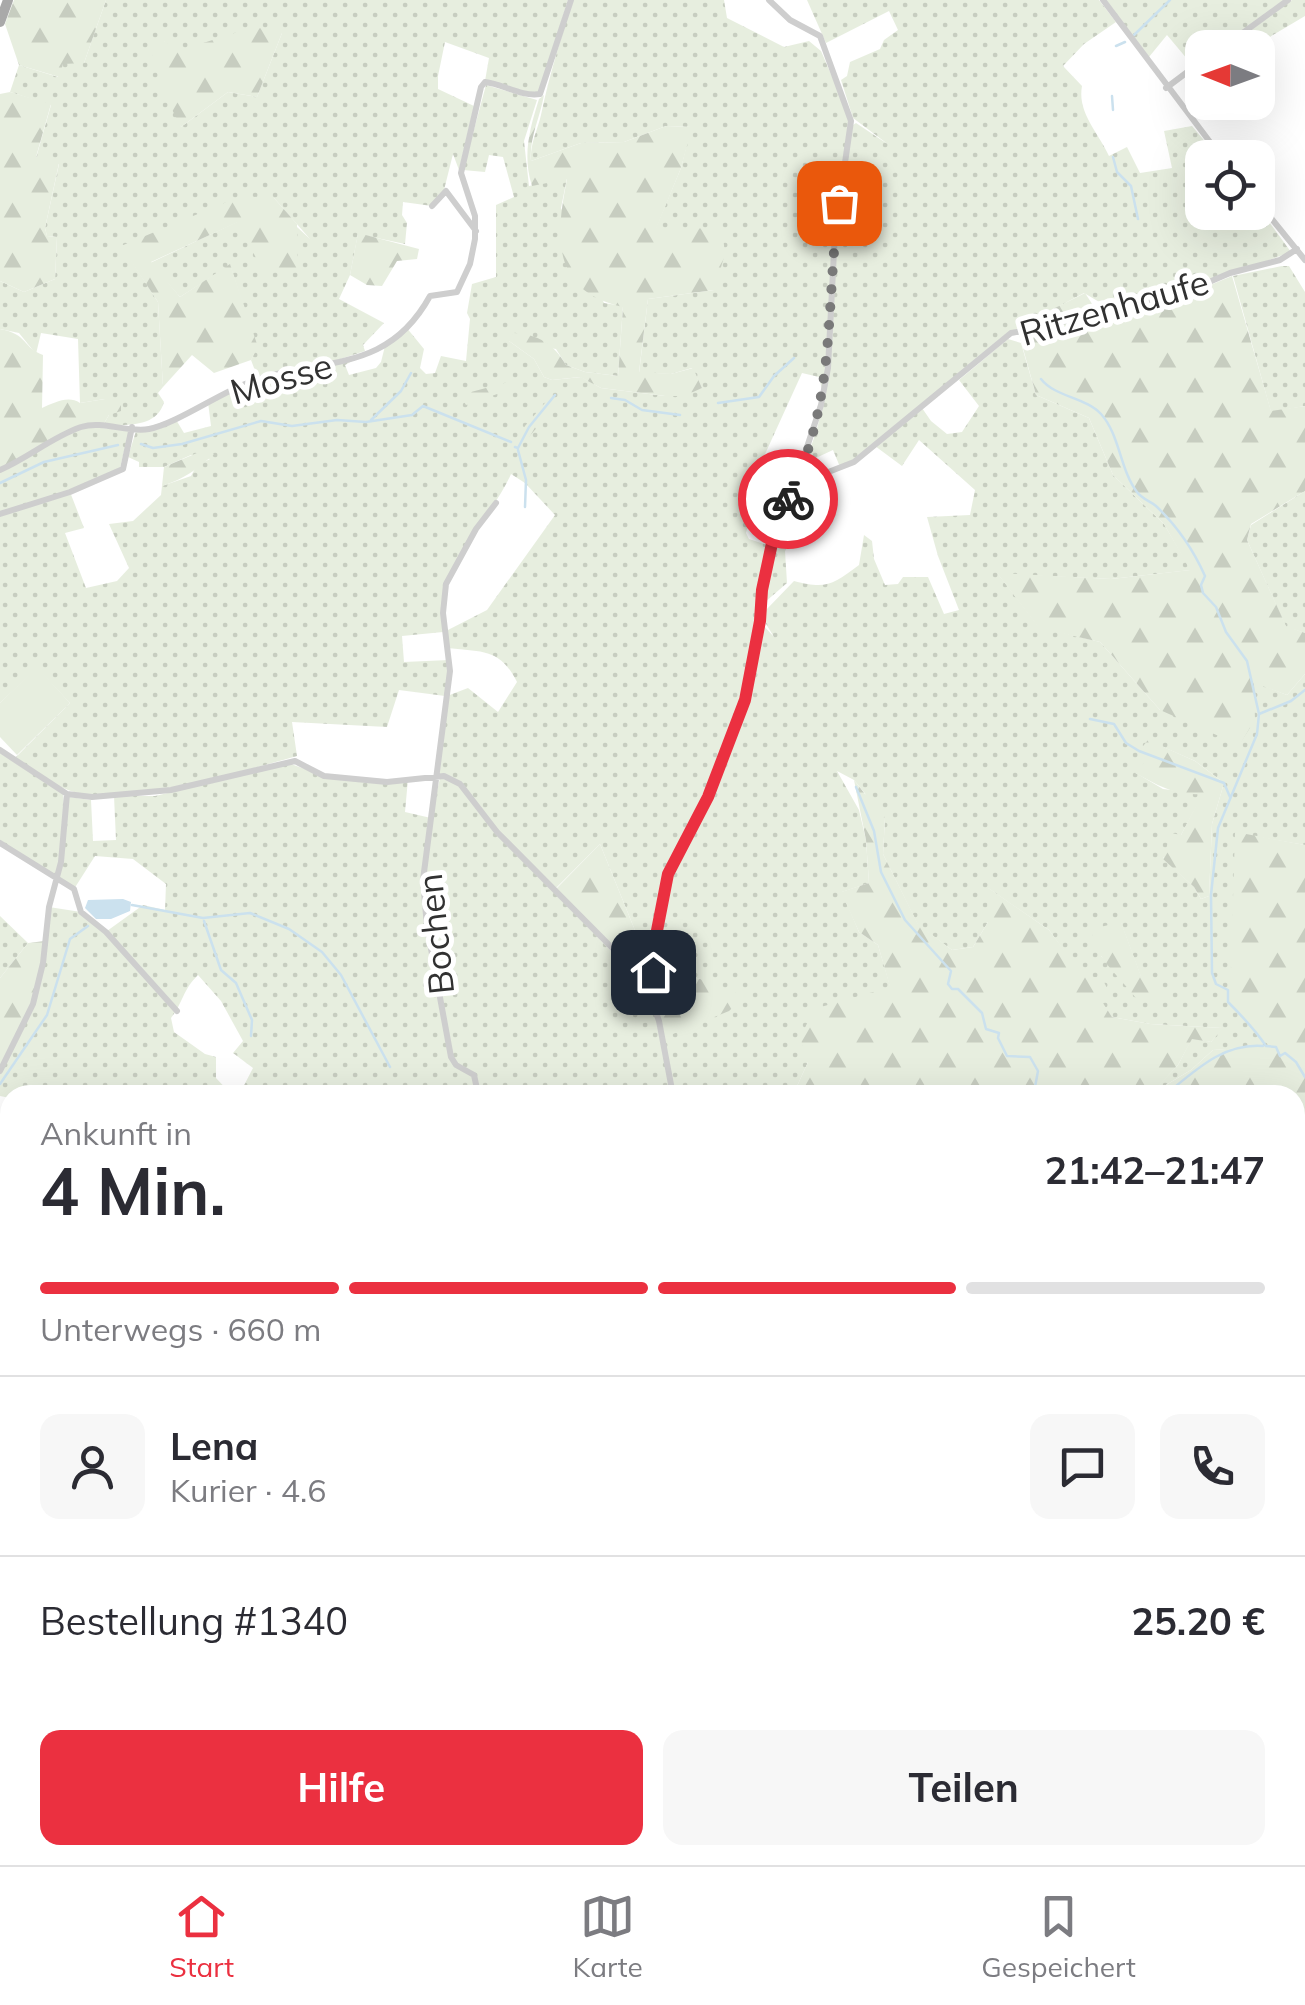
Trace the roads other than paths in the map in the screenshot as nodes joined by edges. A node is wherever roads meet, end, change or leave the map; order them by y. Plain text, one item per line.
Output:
1 (8, 0) edge
2 (571, 0) edge
3 (770, 0) edge
4 (1103, 0) edge
5 (1288, 0) edge
6 (0, 22) edge
7 (1247, 30) edge
8 (1185, 74) edge
9 (1166, 88) junction
10 (1208, 140) edge
11 (432, 206) dead end
12 (1275, 223) edge
13 (476, 231) junction
14 (1297, 250) junction
15 (1305, 260) edge
16 (132, 427) junction
17 (0, 470) edge
18 (794, 486) junction
19 (496, 502) dead end
20 (0, 514) edge
21 (0, 750) edge
22 (438, 776) junction
23 (67, 794) junction
24 (0, 843) edge
25 (57, 878) junction
26 (645, 981) junction
27 (177, 1011) dead end
28 (0, 1072) edge
29 (477, 1085) edge
30 (672, 1085) edge

1 - 6 main road
2 - 13 street
3 - 18 street
4 - 9 street
5 - 7 street
8 - 9 street
9 - 10 street
11 - 13 street
12 - 14 street
13 - 16 street, Mosse
14 - 15 street
14 - 18 street, Ritzenhaufe
16 - 17 street, Mosse
16 - 20 street
18 - 26 street
19 - 22 street, Bochen
21 - 23 street
22 - 23 street
22 - 26 street
22 - 29 street, Bochen
23 - 25 street
24 - 25 street
25 - 27 street
25 - 28 street
26 - 30 street

